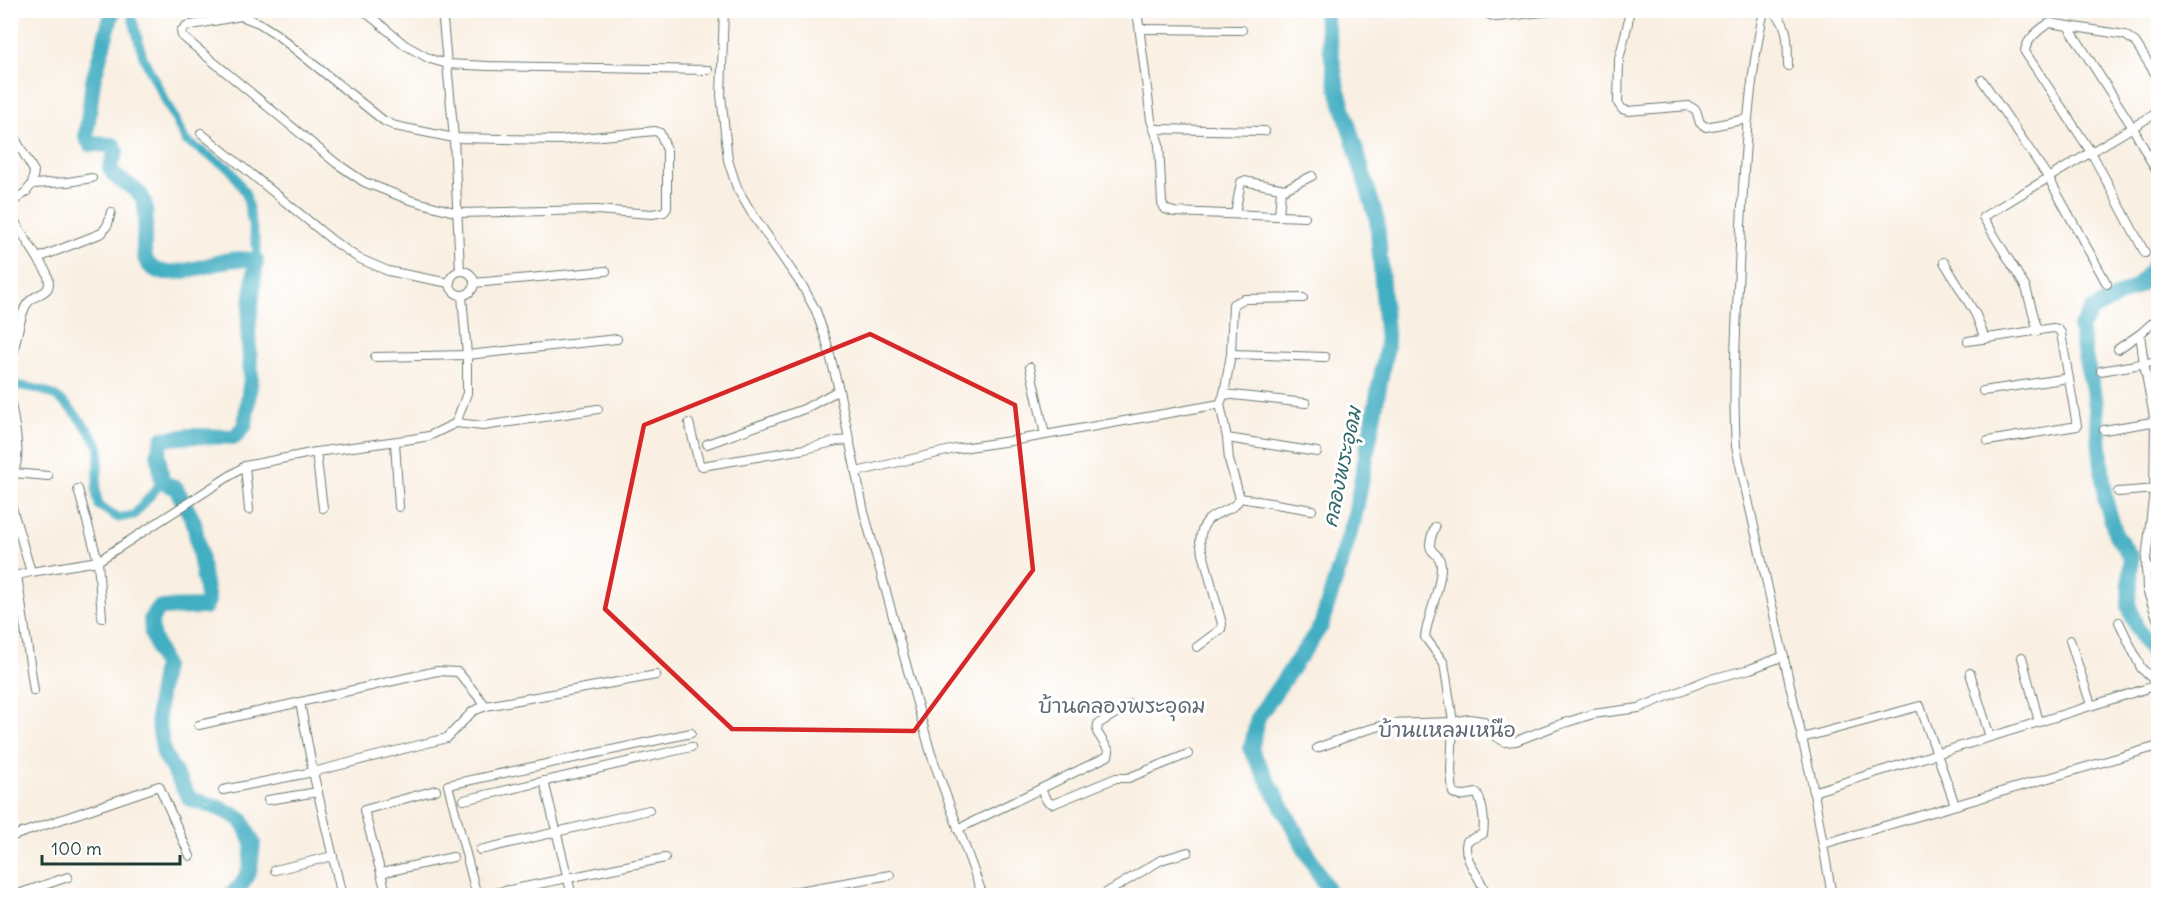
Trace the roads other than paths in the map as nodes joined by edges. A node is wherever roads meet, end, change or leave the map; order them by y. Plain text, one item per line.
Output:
1 (363, 10) edge
2 (442, 10) edge
3 (724, 10) edge
4 (1137, 10) edge
5 (1476, 10) edge
6 (1563, 10) edge
7 (1629, 10) edge
8 (1764, 10) edge
9 (1770, 10) edge
10 (2067, 26) junction
11 (1140, 29) junction
12 (1242, 30) dead end
13 (448, 64) junction
14 (1788, 66) dead end
15 (708, 70) dead end
16 (2158, 78) edge
17 (1982, 80) dead end
18 (2158, 112) edge
19 (10, 116) edge
20 (1747, 119) junction
21 (2133, 128) junction
22 (1154, 129) junction
23 (1265, 131) dead end
24 (201, 133) dead end
25 (454, 138) junction
26 (2091, 152) junction
27 (2158, 174) edge
28 (1312, 176) dead end
29 (2048, 177) junction
30 (92, 178) dead end
31 (32, 184) junction
32 (1281, 189) junction
33 (10, 204) edge
34 (111, 212) dead end
35 (458, 213) junction
36 (10, 214) edge
37 (1236, 214) junction
38 (1278, 216) junction
39 (1305, 217) dead end
40 (2145, 253) dead end
41 (38, 258) junction
42 (1944, 262) dead end
43 (460, 271) junction
44 (606, 271) dead end
45 (449, 283) junction
46 (474, 283) junction
47 (2107, 284) dead end
48 (462, 296) junction
49 (1303, 298) dead end
50 (2158, 318) edge
51 (2038, 331) junction
52 (2140, 334) junction
53 (618, 339) dead end
54 (1986, 339) junction
55 (1968, 341) dead end
56 (2118, 349) dead end
57 (1231, 354) junction
58 (467, 355) junction
59 (375, 357) dead end
60 (1325, 357) dead end
61 (2158, 361) edge
62 (2144, 364) junction
63 (1030, 367) dead end
64 (10, 369) edge
65 (2101, 371) dead end
66 (2069, 378) junction
67 (839, 390) junction
68 (1983, 391) dead end
69 (1224, 394) junction
70 (10, 398) edge
71 (1306, 403) dead end
72 (1220, 404) junction
73 (598, 409) dead end
74 (2157, 422) edge
75 (456, 423) junction
76 (689, 423) dead end
77 (2104, 430) dead end
78 (1045, 435) junction
79 (1227, 438) junction
80 (850, 440) junction
81 (1988, 441) dead end
82 (395, 442) junction
83 (707, 444) dead end
84 (1317, 452) dead end
85 (316, 453) junction
86 (245, 466) junction
87 (856, 472) junction
88 (12, 475) edge
89 (48, 476) dead end
90 (78, 489) dead end
91 (2156, 490) edge
92 (2118, 492) dead end
93 (1240, 498) junction
94 (10, 501) edge
95 (399, 507) dead end
96 (323, 508) dead end
97 (249, 510) dead end
98 (1312, 510) dead end
99 (1435, 526) dead end
100 (98, 561) junction
101 (2158, 567) edge
102 (2146, 570) junction
103 (31, 572) junction
104 (14, 576) edge
105 (102, 618) dead end
106 (2158, 621) edge
107 (2119, 622) dead end
108 (2070, 640) dead end
109 (1197, 647) dead end
110 (1784, 656) junction
111 (2022, 657) dead end
112 (1970, 673) dead end
113 (656, 675) dead end
114 (2158, 685) edge
115 (34, 691) dead end
116 (300, 702) junction
117 (1131, 704) dead end
118 (2091, 705) junction
119 (486, 706) junction
120 (1453, 722) junction
121 (2039, 722) junction
122 (199, 724) dead end
123 (691, 733) dead end
124 (1990, 737) junction
125 (1802, 738) junction
126 (2158, 746) edge
127 (691, 747) dead end
128 (1317, 748) dead end
129 (1188, 754) dead end
130 (1936, 754) junction
131 (313, 772) junction
132 (544, 781) junction
133 (223, 790) dead end
134 (436, 790) dead end
135 (1041, 790) junction
136 (318, 792) junction
137 (1813, 792) junction
138 (268, 800) dead end
139 (464, 800) dead end
140 (1955, 806) junction
141 (649, 810) dead end
142 (958, 829) junction
143 (556, 832) junction
144 (10, 837) edge
145 (1823, 844) junction
146 (480, 850) dead end
147 (1188, 852) dead end
148 (190, 856) dead end
149 (333, 856) junction
150 (453, 857) dead end
151 (665, 858) dead end
152 (276, 870) dead end
153 (381, 873) junction
154 (890, 875) dead end
155 (68, 878) dead end
156 (568, 878) junction
157 (490, 894) edge
158 (12, 896) edge
159 (342, 896) edge
160 (387, 896) edge
161 (477, 896) edge
162 (572, 896) edge
163 (770, 896) edge
164 (983, 896) edge
165 (1101, 896) edge
166 (1486, 896) edge
167 (1832, 896) edge

1 - 13 street
2 - 13 street
3 - 67 street
4 - 11 street
5 - 6 street
7 - 20 street
8 - 20 street
9 - 14 street
10 - 16 street
10 - 21 street
10 - 26 street
11 - 12 street
11 - 22 street
13 - 15 street
13 - 25 street
17 - 29 street
18 - 21 street
19 - 31 street
20 - 110 street
21 - 26 street
21 - 27 street
22 - 23 street
22 - 37 street
24 - 45 street
25 - 35 street
25 - 35 street
25 - 35 street
26 - 29 street
26 - 40 street
28 - 32 street
29 - 47 street
29 - 51 street
30 - 31 street
31 - 33 street
32 - 37 street
32 - 38 street
34 - 41 street
35 - 43 street
36 - 41 street
37 - 38 street
38 - 39 street
41 - 64 street
42 - 54 street
43 - 45 street
43 - 46 street
44 - 46 street
45 - 48 street
46 - 48 street
48 - 58 street
49 - 57 street
50 - 52 street
51 - 54 street
51 - 66 street
52 - 56 street
52 - 62 street
53 - 58 street
54 - 55 street
57 - 60 street
57 - 69 street
58 - 59 street
58 - 75 street
61 - 62 street
62 - 65 street
62 - 74 street
63 - 78 street
66 - 68 street
66 - 81 street
67 - 80 street
67 - 83 street
69 - 71 street
69 - 72 street
70 - 88 street
72 - 78 street
72 - 79 street
73 - 75 street
74 - 77 street
74 - 91 street
75 - 82 street
76 - 80 street
78 - 87 street
79 - 84 street
79 - 93 street
80 - 87 street
82 - 85 street
82 - 95 street
85 - 86 street
85 - 96 street
86 - 97 street
86 - 100 street
87 - 142 street
88 - 89 street
90 - 100 street
91 - 92 street
91 - 102 street
93 - 98 street
93 - 109 street
94 - 103 street
99 - 120 street
100 - 103 street
100 - 105 street
101 - 102 street
102 - 106 street
103 - 104 street
104 - 115 street
107 - 114 street
108 - 118 street
110 - 120 street
110 - 125 street
111 - 121 street
112 - 124 street
113 - 119 street
114 - 118 street
116 - 119 street
116 - 122 street
116 - 131 street
117 - 135 street
118 - 121 street
119 - 131 street
120 - 128 street
120 - 166 street
121 - 124 street
123 - 161 street
124 - 130 street
125 - 130 street
125 - 137 street
126 - 140 street
127 - 132 street
129 - 135 street
130 - 137 street
130 - 140 street
131 - 133 street
131 - 136 street
132 - 139 street
132 - 143 street
134 - 153 street
135 - 142 street
136 - 138 street
136 - 149 street
137 - 145 street
140 - 145 street
141 - 143 street
142 - 164 street
143 - 146 street
143 - 156 street
144 - 148 street
145 - 167 street
147 - 165 street
149 - 152 street
149 - 159 street
150 - 153 street
151 - 156 street
153 - 160 street
154 - 163 street
155 - 158 street
156 - 157 street
156 - 162 street

